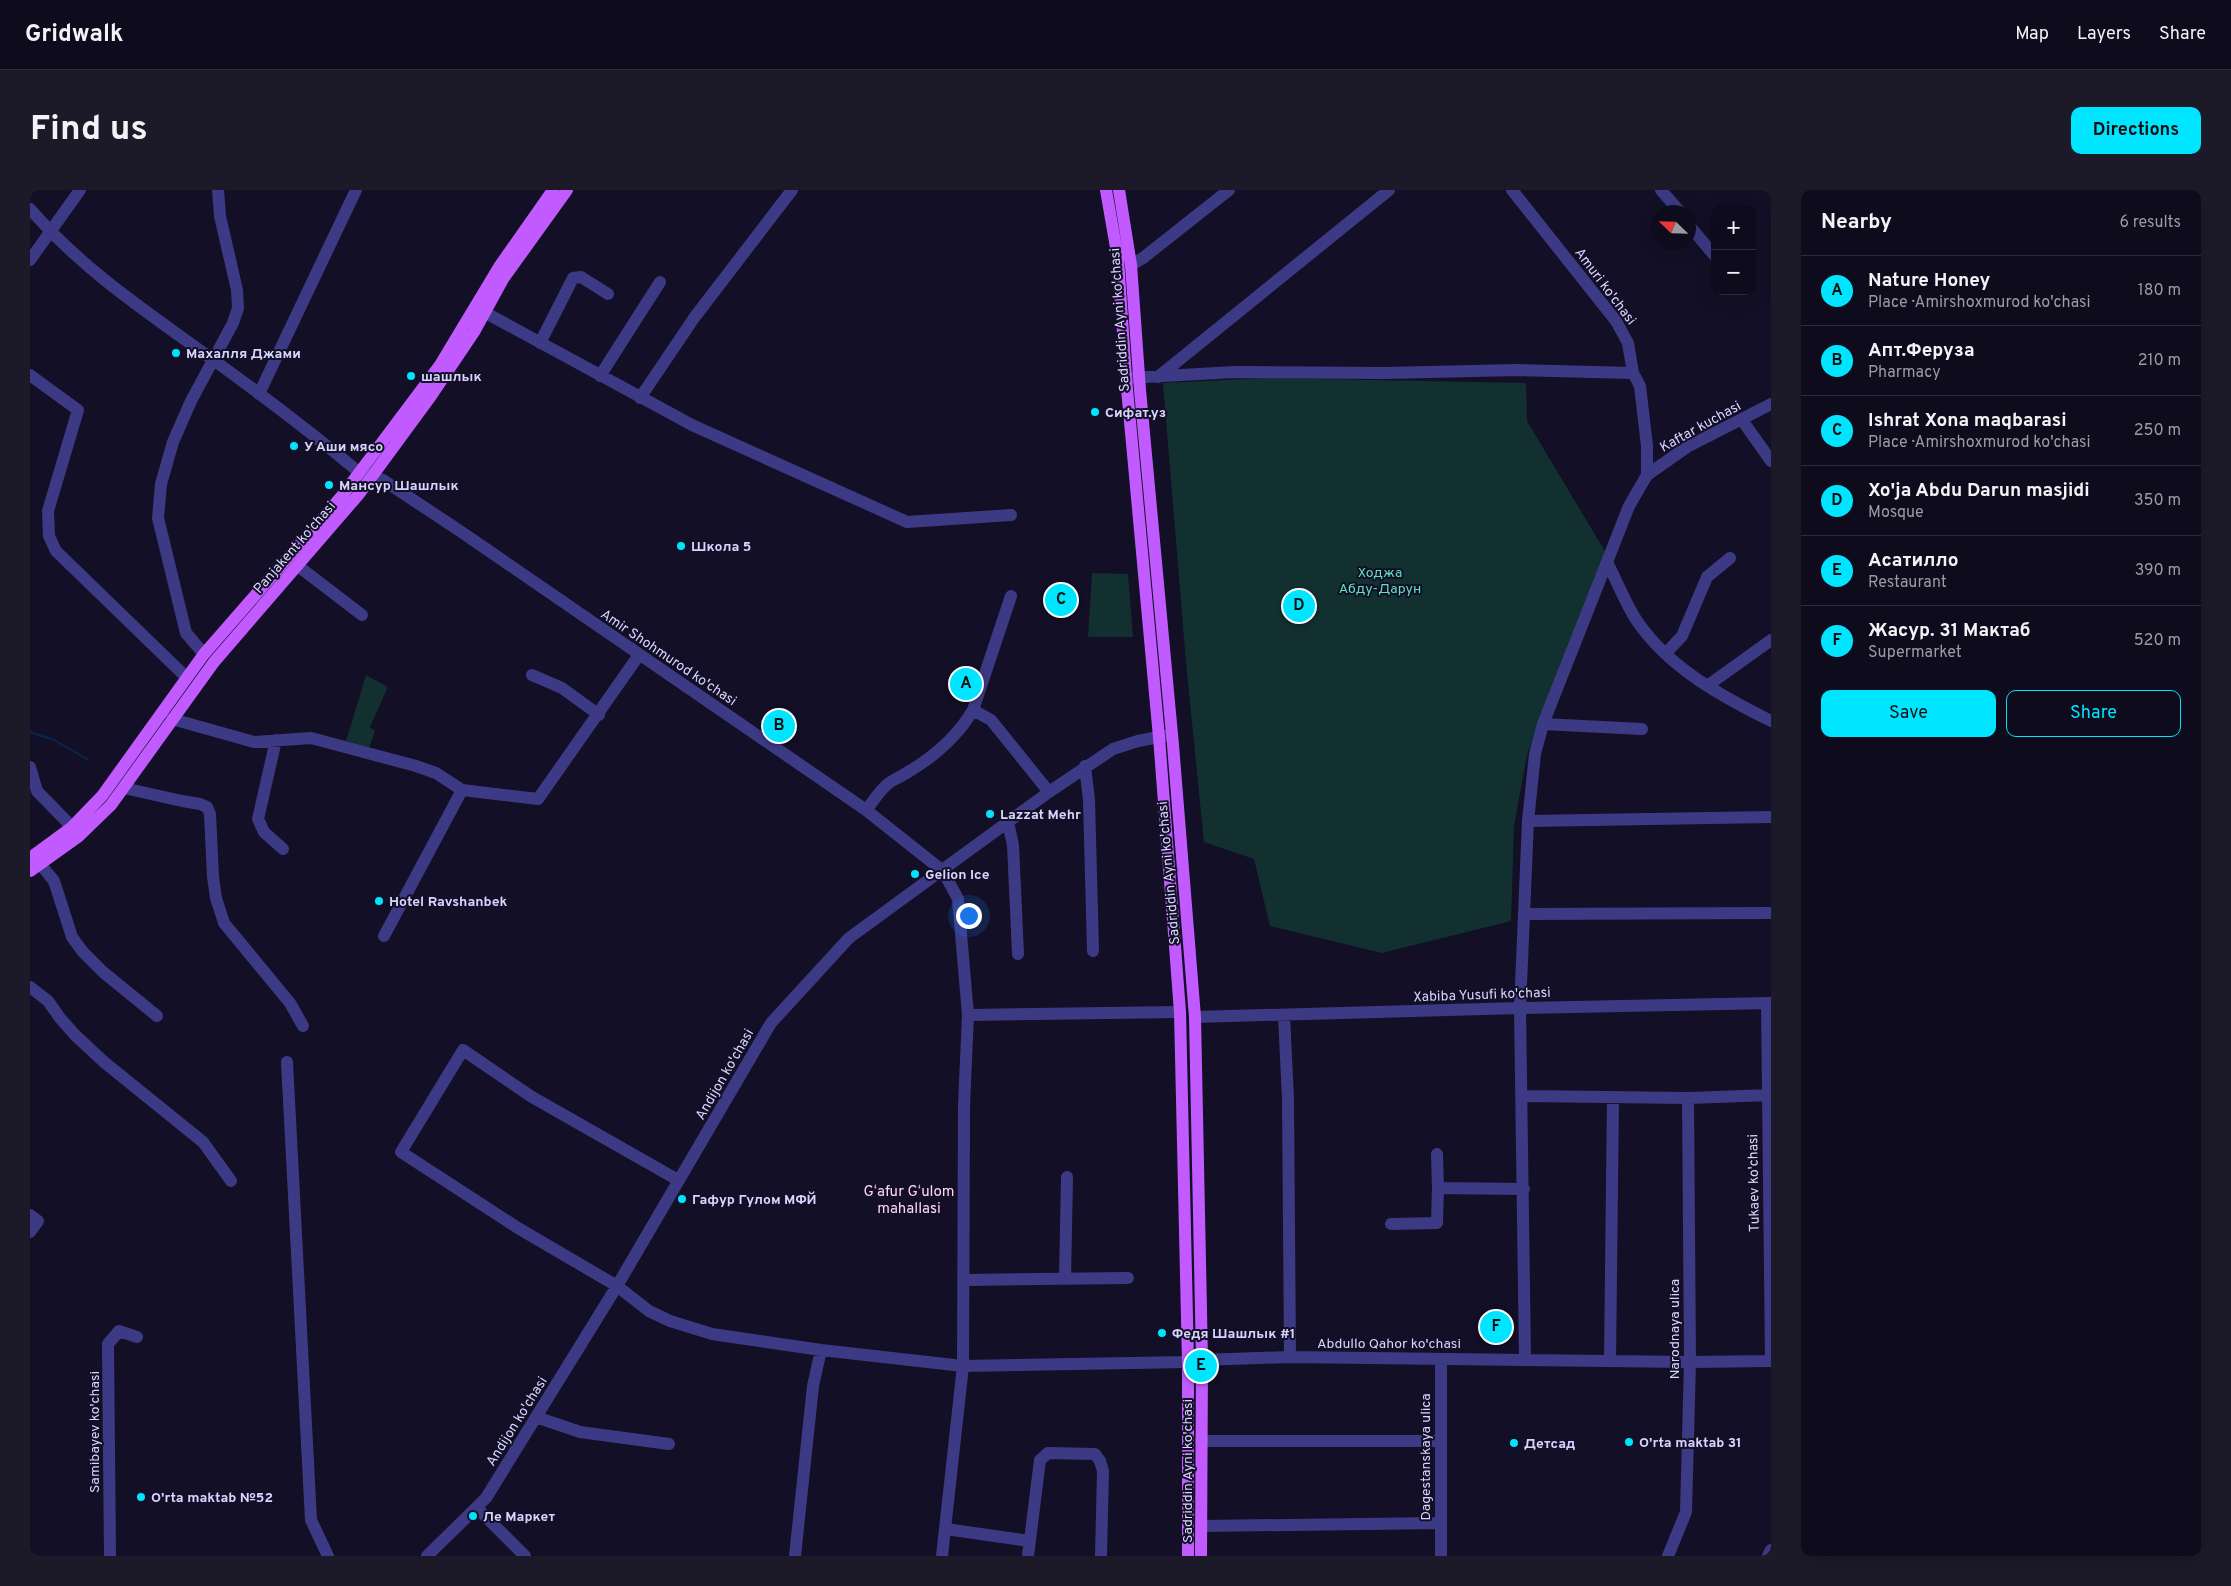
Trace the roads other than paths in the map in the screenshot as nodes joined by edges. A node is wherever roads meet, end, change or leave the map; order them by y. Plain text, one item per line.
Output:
1 (80, 190) edge
2 (218, 190) edge
3 (356, 190) edge
4 (553, 190) edge
5 (567, 190) edge
6 (792, 190) edge
7 (1106, 190) edge
8 (1119, 190) edge
9 (1229, 190) edge
10 (1389, 190) edge
11 (1512, 190) edge
12 (1661, 190) edge
13 (1674, 205) edge
14 (30, 209) edge
15 (50, 232) junction
16 (1696, 234) edge
17 (1711, 251) edge
18 (30, 260) edge
19 (1131, 265) junction
20 (660, 282) dead end
21 (608, 294) dead end
22 (484, 312) junction
23 (540, 343) junction
24 (214, 360) junction
25 (1633, 373) junction
26 (30, 375) edge
27 (600, 376) junction
28 (1132, 377) junction
29 (1158, 377) junction
30 (259, 394) junction
31 (640, 398) junction
32 (1771, 404) edge
33 (1742, 420) junction
34 (1771, 461) edge
35 (366, 474) junction
36 (1647, 475) junction
37 (1011, 515) dead end
38 (1730, 558) dead end
39 (1607, 562) junction
40 (298, 566) junction
41 (1011, 596) dead end
42 (362, 615) dead end
43 (1771, 640) edge
44 (1666, 653) junction
45 (204, 654) junction
46 (639, 655) junction
47 (532, 674) dead end
48 (186, 677) junction
49 (1707, 686) junction
50 (973, 710) junction
51 (599, 715) junction
52 (172, 719) junction
53 (1771, 721) edge
54 (1543, 724) junction
55 (1642, 729) dead end
56 (1165, 736) junction
57 (276, 740) junction
58 (1085, 766) junction
59 (30, 767) edge
60 (124, 788) junction
61 (462, 790) junction
62 (1049, 792) junction
63 (866, 810) junction
64 (1771, 817) edge
65 (1528, 821) junction
66 (1008, 822) junction
67 (72, 826) junction
68 (283, 849) dead end
69 (30, 858) edge
70 (36, 868) edge
71 (943, 871) junction
72 (1771, 913) edge
73 (1524, 914) junction
74 (384, 936) dead end
75 (1093, 951) dead end
76 (1018, 954) dead end
77 (30, 987) edge
78 (1769, 1003) edge
79 (1520, 1008) junction
80 (1180, 1012) junction
81 (968, 1015) junction
82 (1284, 1015) junction
83 (157, 1016) dead end
84 (1194, 1017) junction
85 (303, 1026) dead end
86 (287, 1062) dead end
87 (1769, 1095) edge
88 (1522, 1096) junction
89 (1613, 1098) junction
90 (1688, 1098) junction
91 (1437, 1154) dead end
92 (1770, 1174) edge
93 (1068, 1177) dead end
94 (678, 1180) junction
95 (231, 1181) dead end
96 (1438, 1188) junction
97 (1524, 1189) junction
98 (30, 1215) edge
99 (1391, 1224) dead end
100 (30, 1232) edge
101 (1770, 1253) edge
102 (1128, 1278) dead end
103 (965, 1280) junction
104 (1065, 1280) junction
105 (617, 1286) junction
106 (137, 1337) dead end
107 (821, 1350) junction
108 (1290, 1358) junction
109 (1441, 1359) junction
110 (1526, 1359) junction
111 (1202, 1360) junction
112 (1610, 1361) junction
113 (1771, 1361) edge
114 (1188, 1362) junction
115 (1690, 1362) junction
116 (963, 1366) junction
117 (536, 1417) junction
118 (1201, 1441) junction
119 (1440, 1441) junction
120 (669, 1444) dead end
121 (477, 1508) junction
122 (1440, 1523) junction
123 (1202, 1526) junction
124 (946, 1529) junction
125 (1029, 1542) junction
126 (1771, 1550) edge
127 (110, 1556) edge
128 (328, 1556) edge
129 (428, 1556) edge
130 (525, 1556) edge
131 (795, 1556) edge
132 (942, 1556) edge
133 (1028, 1556) edge
134 (1101, 1556) edge
135 (1188, 1556) edge
136 (1201, 1556) edge
137 (1441, 1556) edge
138 (1668, 1556) edge
139 (1768, 1556) edge

1 - 15 street
2 - 24 street
3 - 30 street
4 - 35 main road, Panjakent ko'chasi
5 - 22 main road, Panjakent ko'chasi
6 - 31 street
7 - 28 main road, Sadriddin Ayni ko'chasi
8 - 19 main road, Sadriddin Ayni ko'chasi
9 - 19 street
10 - 29 street
11 - 25 street, Amuri ko'chasi
12 - 13 street
14 - 15 street, Amir Shohmurod ko'chasi
15 - 18 street
15 - 24 street, Amir Shohmurod ko'chasi
16 - 17 street
19 - 28 main road, Sadriddin Ayni ko'chasi
20 - 27 street
21 - 23 street
22 - 23 street
22 - 35 main road, Panjakent ko'chasi
23 - 27 street
24 - 30 street, Amir Shohmurod ko'chasi
24 - 45 street
25 - 29 street
25 - 36 street, Amuri ko'chasi
26 - 48 street
27 - 31 street
28 - 29 street
28 - 56 main road, Sadriddin Ayni ko'chasi
30 - 35 street, Amir Shohmurod ko'chasi
31 - 37 street
32 - 33 street, Kaftar kuchasi
33 - 34 street
33 - 36 street, Kaftar kuchasi
35 - 40 main road, Panjakent ko'chasi
35 - 45 main road, Panjakent ko'chasi
35 - 46 street, Amir Shohmurod ko'chasi
36 - 39 street, Kaftar kuchasi
38 - 44 street
39 - 44 street
39 - 54 street, Kaftar kuchasi
40 - 42 street
40 - 52 main road, Panjakent ko'chasi
41 - 50 street
43 - 49 street
44 - 49 street
45 - 48 main road, Panjakent ko'chasi
46 - 51 street
46 - 63 street, Amir Shohmurod ko'chasi
47 - 51 street
48 - 67 main road, Panjakent ko'chasi
49 - 53 street
50 - 62 street
50 - 63 street
51 - 61 street
52 - 57 street
52 - 60 main road, Panjakent ko'chasi
54 - 55 street
54 - 65 street, Kaftar kuchasi
56 - 58 street, Andijon ko'chasi
56 - 80 main road, Sadriddin Ayni ko'chasi
56 - 84 main road, Sadriddin Ayni ko'chasi
57 - 61 street
57 - 68 street
58 - 62 street, Andijon ko'chasi
58 - 75 street
59 - 67 street
60 - 70 main road, Panjakent ko'chasi
60 - 85 street
61 - 74 street
62 - 66 street, Andijon ko'chasi
63 - 71 street, Amir Shohmurod ko'chasi
64 - 65 street
65 - 73 street, Kaftar kuchasi
66 - 71 street, Andijon ko'chasi
66 - 76 street
67 - 69 main road, Panjakent ko'chasi
70 - 83 street
71 - 81 street
71 - 94 street, Andijon ko'chasi
72 - 73 street
73 - 79 street, Kaftar kuchasi
77 - 95 street
78 - 79 street, Xabiba Yusufi ko'chasi
78 - 87 street, Tukaev ko'chasi
79 - 82 street, Xabiba Yusufi ko'chasi
79 - 88 street, Kaftar kuchasi
80 - 81 street
80 - 114 main road, Sadriddin Ayni ko'chasi
81 - 103 street
82 - 84 street, Xabiba Yusufi ko'chasi
82 - 108 street
84 - 111 main road, Sadriddin Ayni ko'chasi
86 - 128 street
87 - 90 street
87 - 92 street, Tukaev ko'chasi
88 - 89 street
88 - 97 street, Kaftar kuchasi
89 - 90 street
89 - 112 street
90 - 115 street, Narodnaya ulica
91 - 96 street
92 - 101 street, Tukaev ko'chasi
93 - 104 street
94 - 105 street, Andijon ko'chasi
94 - 105 street, Abdullo Qahor ko'chasi
96 - 97 street
96 - 99 street
97 - 110 street, Kaftar kuchasi
98 - 100 street
101 - 113 street, Tukaev ko'chasi
102 - 104 street
103 - 104 street
103 - 116 street
105 - 107 street, Abdullo Qahor ko'chasi
105 - 117 street, Andijon ko'chasi
106 - 127 street, Samibayev ko'chasi
107 - 116 street, Abdullo Qahor ko'chasi
107 - 131 street
108 - 109 street, Abdullo Qahor ko'chasi
108 - 111 street, Abdullo Qahor ko'chasi
109 - 110 street, Abdullo Qahor ko'chasi
109 - 119 street, Dagestanskaya ulica
110 - 112 street, Abdullo Qahor ko'chasi
111 - 114 street, Abdullo Qahor ko'chasi
111 - 118 main road, Sadriddin Ayni ko'chasi
112 - 115 street, Abdullo Qahor ko'chasi
113 - 115 street, Abdullo Qahor ko'chasi
114 - 116 street, Abdullo Qahor ko'chasi
114 - 135 main road, Sadriddin Ayni ko'chasi
115 - 138 street, Narodnaya ulica
116 - 124 street
117 - 120 street
117 - 121 street, Andijon ko'chasi
118 - 119 street
118 - 123 main road, Sadriddin Ayni ko'chasi
119 - 122 street, Dagestanskaya ulica
121 - 129 street, Andijon ko'chasi
121 - 130 street
122 - 123 street
122 - 137 street, Dagestanskaya ulica
123 - 136 main road, Sadriddin Ayni ko'chasi
124 - 125 street
124 - 132 street
125 - 133 street
125 - 134 street
126 - 139 street

